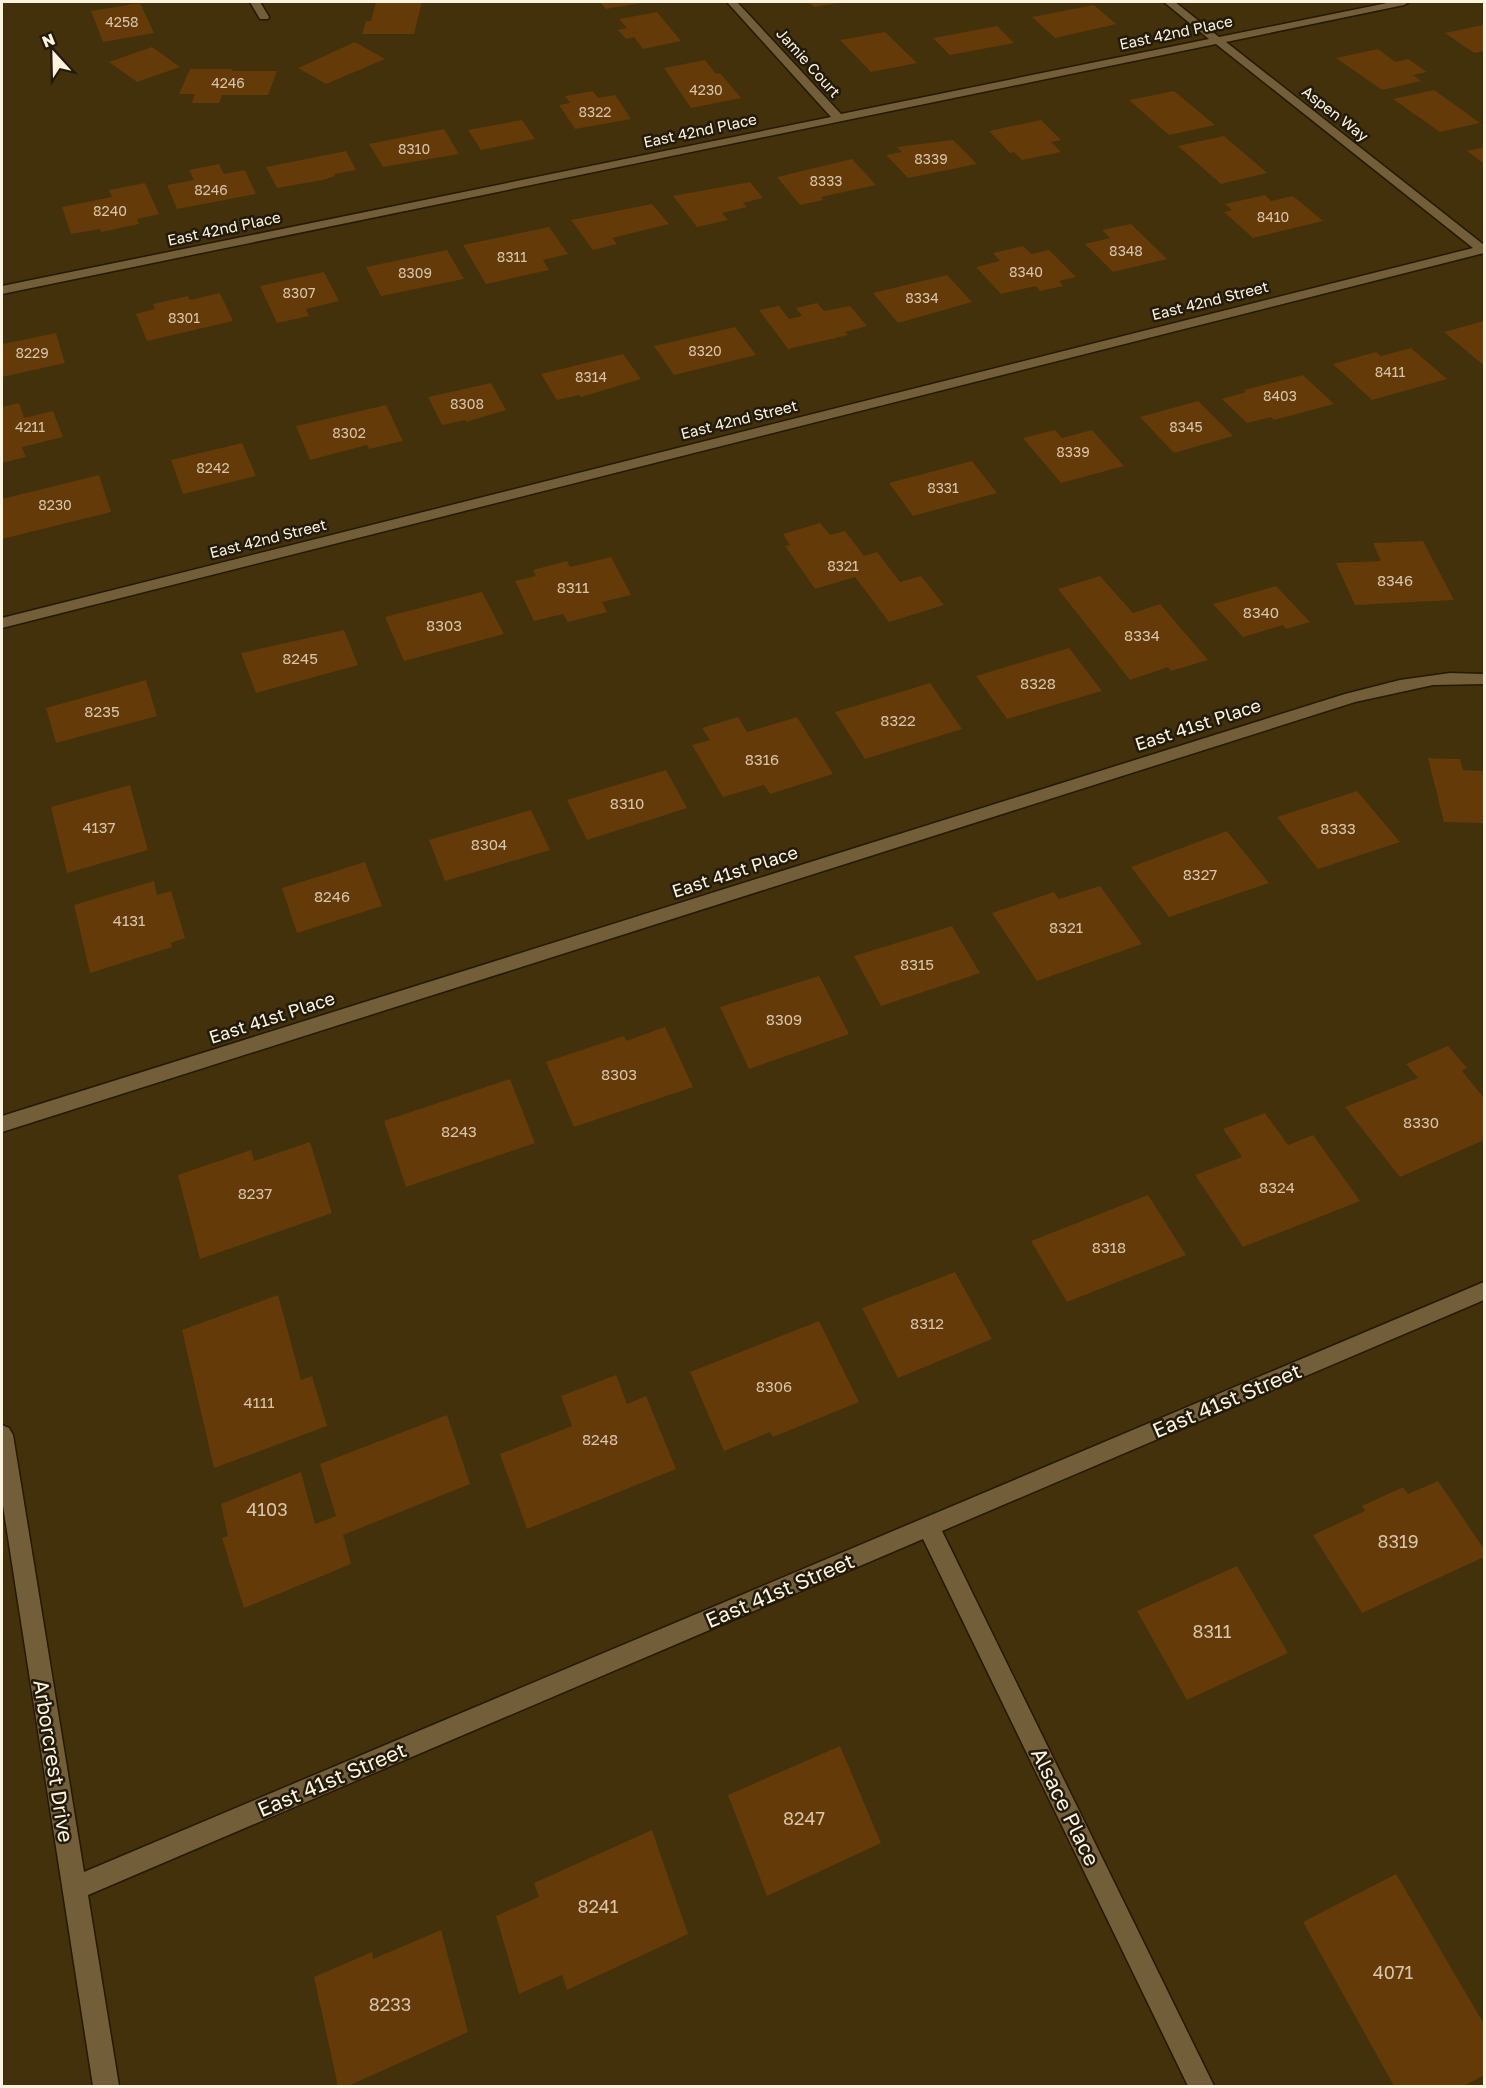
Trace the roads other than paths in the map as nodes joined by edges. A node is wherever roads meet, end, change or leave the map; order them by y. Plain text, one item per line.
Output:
1 (255, 2) edge
2 (732, 2) edge
3 (1169, 2) edge
4 (1404, 2) edge
5 (264, 17) dead end
6 (1218, 40) junction
7 (838, 118) junction
8 (1484, 250) edge
9 (2, 290) edge
10 (2, 623) edge
11 (1485, 679) edge
12 (2, 1124) edge
13 (1485, 1292) edge
14 (2, 1435) edge
15 (929, 1528) junction
16 (74, 1888) junction
17 (106, 2086) edge
18 (1201, 2086) edge

1 - 5 street
2 - 7 street, Jamie Court
3 - 6 street, Aspen Way
4 - 6 street, East 42nd Place
6 - 7 street, East 42nd Place
6 - 8 street, Aspen Way
7 - 9 street, East 42nd Place
8 - 10 street, East 42nd Street
11 - 12 street, East 41st Place
13 - 15 street, East 41st Street
14 - 16 street, Arborcrest Drive
15 - 16 street, East 41st Street
15 - 18 street, Alsace Place
16 - 17 street, Arborcrest Drive

